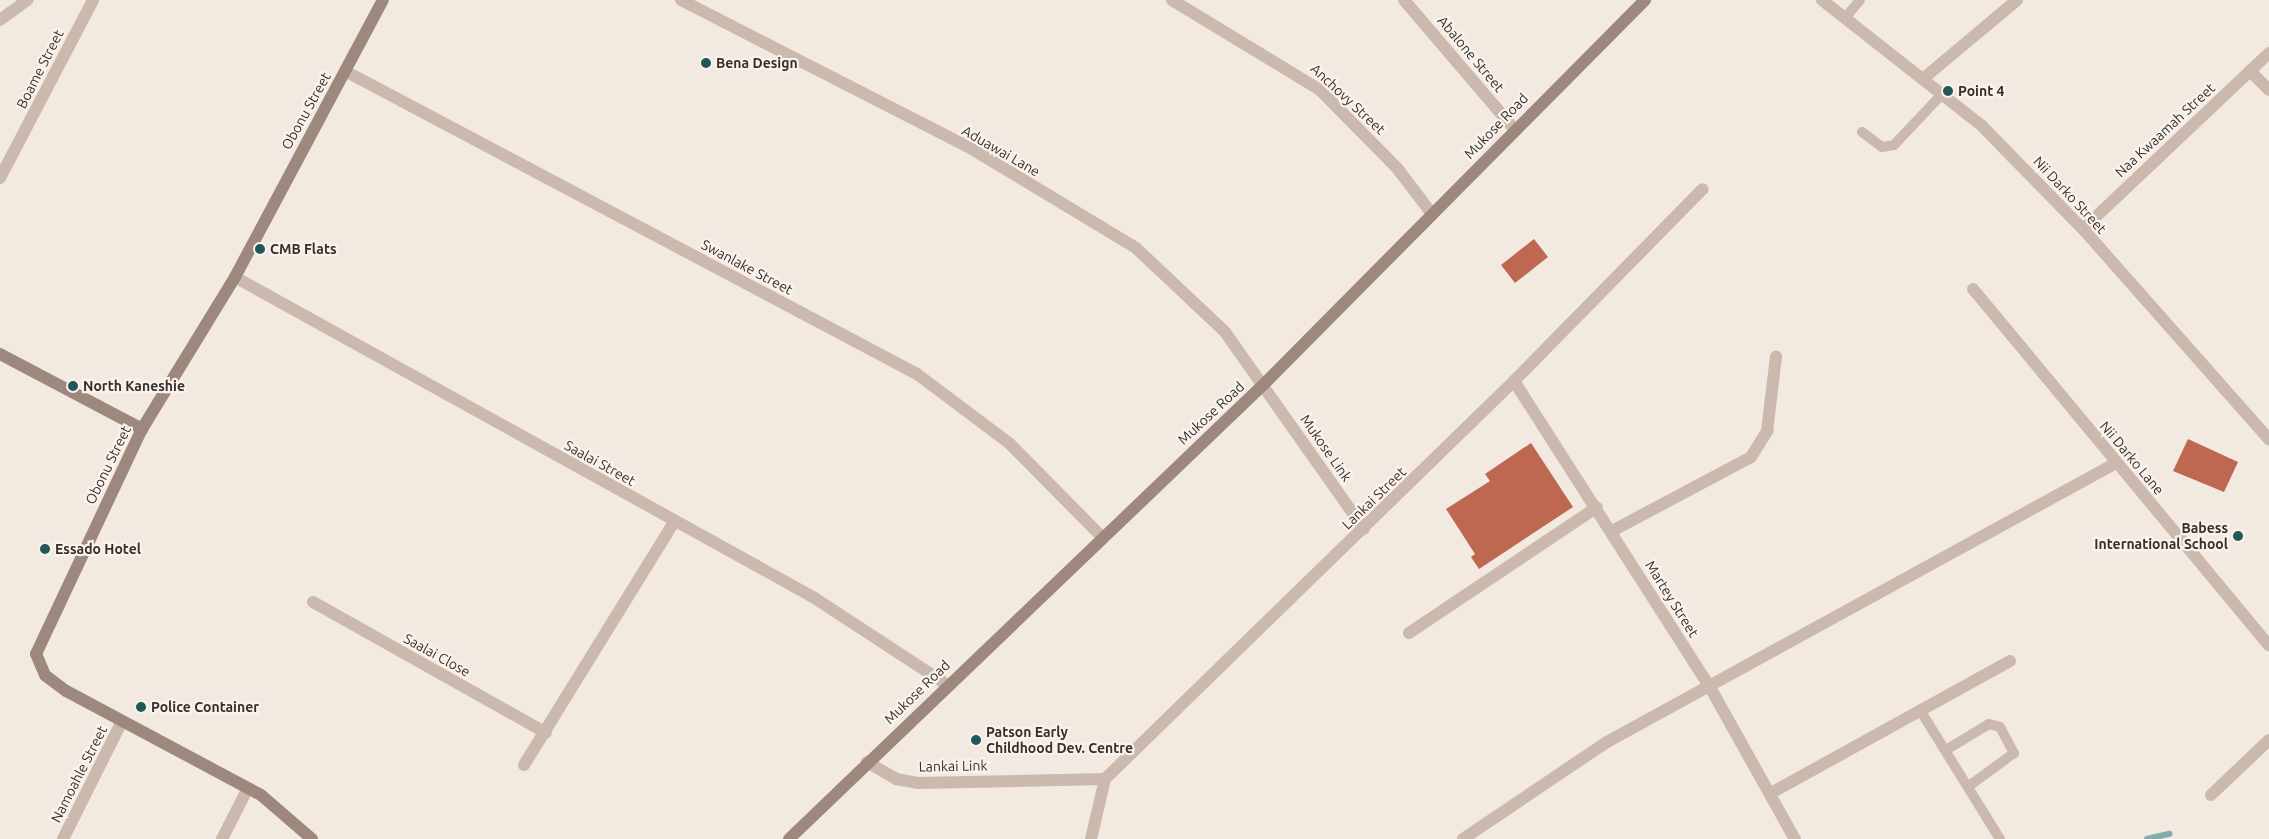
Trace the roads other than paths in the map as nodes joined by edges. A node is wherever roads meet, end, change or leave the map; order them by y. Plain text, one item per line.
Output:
1 (28, 0) edge
2 (93, 0) edge
3 (383, 0) edge
4 (681, 0) edge
5 (1172, 0) edge
6 (1645, 0) edge
7 (1822, 0) edge
8 (1860, 0) edge
9 (2017, 0) edge
10 (1410, 2) edge
11 (1845, 18) junction
12 (0, 20) edge
13 (2269, 53) edge
14 (345, 71) junction
15 (2250, 71) junction
16 (1925, 77) junction
17 (2269, 90) edge
18 (1943, 93) junction
19 (1514, 128) junction
20 (1862, 132) dead end
21 (0, 178) edge
22 (1703, 189) dead end
23 (1432, 214) junction
24 (2083, 229) junction
25 (235, 277) junction
26 (1973, 289) dead end
27 (0, 354) edge
28 (1776, 357) dead end
29 (1514, 381) junction
30 (1264, 384) junction
31 (142, 429) junction
32 (2269, 439) edge
33 (2116, 463) junction
34 (1597, 507) junction
35 (674, 522) junction
36 (1364, 529) junction
37 (1612, 531) junction
38 (1100, 536) junction
39 (313, 602) dead end
40 (1409, 633) dead end
41 (2269, 645) edge
42 (2010, 661) dead end
43 (946, 684) junction
44 (1710, 689) junction
45 (1920, 710) junction
46 (121, 723) junction
47 (546, 733) junction
48 (2269, 740) edge
49 (1946, 750) junction
50 (867, 762) junction
51 (524, 765) dead end
52 (1105, 779) junction
53 (1969, 786) junction
54 (248, 788) junction
55 (1771, 793) junction
56 (2211, 795) dead end
57 (63, 839) edge
58 (222, 839) edge
59 (312, 839) edge
60 (789, 839) edge
61 (1091, 839) edge
62 (1463, 839) edge
63 (1795, 839) edge
64 (2000, 839) edge

1 - 12 street
2 - 21 street, Boame Street
3 - 14 street, Obonu Street
4 - 30 street, Aduawai Lane
5 - 23 street, Anchovy Street
6 - 19 street, Mukose Road
7 - 11 street, Nii Darko Street
8 - 11 lane
9 - 16 street
10 - 19 street, Abalone Street
11 - 16 street, Nii Darko Street
13 - 15 street, Naa Kwaamah Street
14 - 25 street, Obonu Street
14 - 38 street, Swanlake Street
15 - 17 street
15 - 24 street, Naa Kwaamah Street
16 - 18 street, Nii Darko Street
18 - 20 lane
18 - 24 street, Nii Darko Street
19 - 23 street, Mukose Road
22 - 29 street, Lankai Street
23 - 30 street, Mukose Road
24 - 32 street, Nii Darko Street
25 - 31 street, Obonu Street
25 - 35 street, Saalai Street
26 - 33 street, Nii Darko Lane
27 - 31 street
28 - 37 street
29 - 34 street, Martey Street
29 - 36 street, Lankai Street
30 - 36 street, Mukose Link
30 - 38 street, Mukose Road
31 - 46 street, Obonu Street
33 - 41 street, Nii Darko Lane
33 - 44 street
34 - 37 street, Martey Street
34 - 40 street
35 - 43 street, Saalai Street
35 - 47 street
36 - 52 street, Lankai Street
37 - 44 street, Martey Street
38 - 43 street, Mukose Road
39 - 47 street, Saalai Close
42 - 45 street
43 - 50 street, Mukose Road
44 - 55 street, Martey Street
44 - 62 street
45 - 49 lane
45 - 55 street
46 - 54 street, Obonu Street
46 - 57 street, Namoahle Street
47 - 51 street
48 - 56 street
49 - 53 lane
49 - 53 lane
50 - 52 street, Lankai Link
50 - 60 street, Mukose Road
52 - 61 street
53 - 64 lane
54 - 58 street
54 - 59 street, Obonu Street
55 - 63 street, Martey Street

